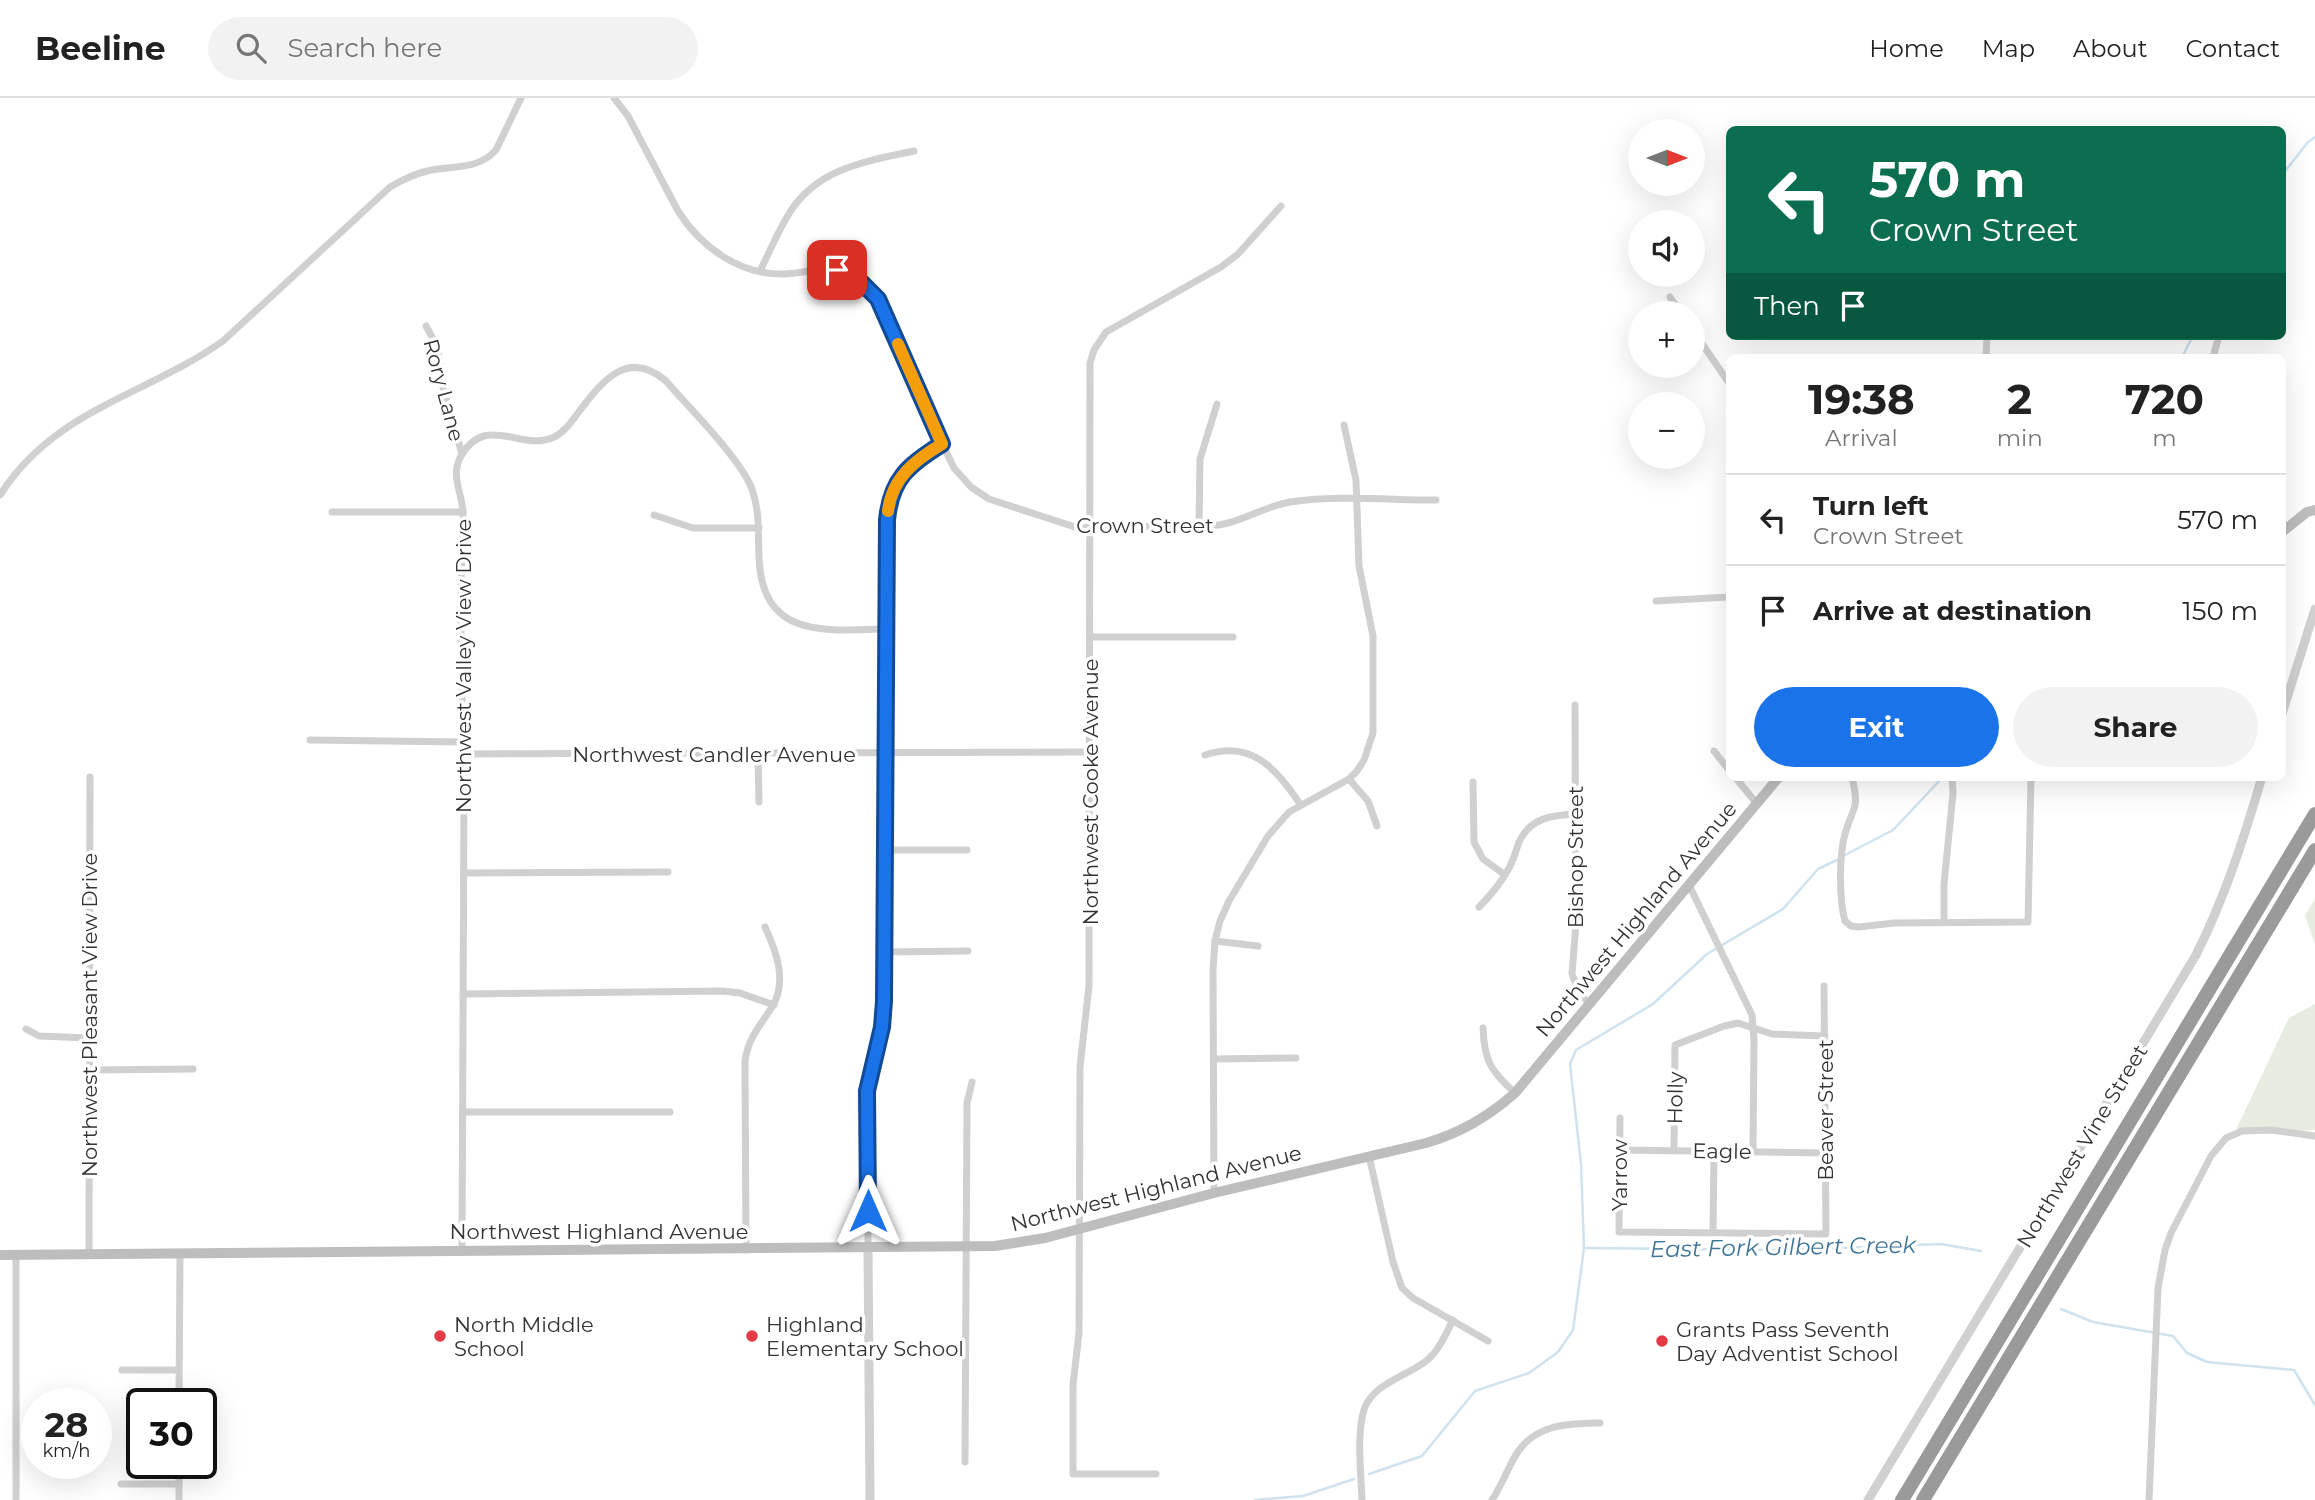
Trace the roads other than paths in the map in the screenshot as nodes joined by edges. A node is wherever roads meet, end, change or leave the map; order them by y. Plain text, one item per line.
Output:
1 (521, 98) edge
2 (614, 98) edge
3 (914, 150) dead end
4 (1281, 206) dead end
5 (760, 271) junction
6 (1670, 298) dead end
7 (1672, 301) edge
8 (426, 327) dead end
9 (1705, 348) edge
10 (1726, 379) edge
11 (1217, 404) dead end
12 (1344, 425) dead end
13 (942, 444) junction
14 (462, 454) junction
15 (0, 495) edge
16 (1357, 500) junction
17 (1436, 500) dead end
18 (2315, 510) edge
19 (332, 512) dead end
20 (463, 512) junction
21 (654, 515) dead end
22 (1199, 527) junction
23 (758, 528) junction
24 (1089, 528) junction
25 (2286, 529) edge
26 (1726, 597) edge
27 (1656, 601) dead end
28 (2315, 609) edge
29 (885, 629) junction
30 (1090, 637) junction
31 (1233, 637) dead end
32 (2286, 701) edge
33 (1575, 705) dead end
34 (310, 740) dead end
35 (463, 742) junction
36 (1714, 751) dead end
37 (1090, 752) junction
38 (885, 753) junction
39 (464, 754) junction
40 (758, 754) junction
41 (1205, 755) dead end
42 (1726, 766) edge
43 (90, 777) dead end
44 (1349, 779) junction
45 (1738, 781) edge
46 (1776, 781) edge
47 (1853, 781) edge
48 (1952, 781) edge
49 (2031, 781) edge
50 (2261, 781) edge
51 (1473, 782) dead end
52 (758, 802) dead end
53 (1300, 804) junction
54 (1757, 804) junction
55 (1575, 814) junction
56 (2315, 814) edge
57 (1377, 826) dead end
58 (886, 850) junction
59 (967, 850) dead end
60 (2315, 850) edge
61 (668, 872) dead end
62 (464, 873) junction
63 (1505, 876) junction
64 (1689, 885) junction
65 (1479, 907) dead end
66 (1944, 922) junction
67 (765, 927) dead end
68 (1215, 941) junction
69 (1258, 946) dead end
70 (968, 951) dead end
71 (886, 952) junction
72 (1825, 986) dead end
73 (463, 994) junction
74 (774, 1004) junction
75 (1590, 1004) junction
76 (1754, 1027) junction
77 (1483, 1028) dead end
78 (26, 1029) dead end
79 (1825, 1036) junction
80 (89, 1038) junction
81 (1296, 1058) dead end
82 (1214, 1059) junction
83 (193, 1069) dead end
84 (90, 1070) junction
85 (972, 1082) dead end
86 (1516, 1093) junction
87 (463, 1112) junction
88 (670, 1112) dead end
89 (1620, 1118) dead end
90 (2315, 1136) edge
91 (1619, 1150) junction
92 (1674, 1151) junction
93 (1714, 1151) junction
94 (1753, 1151) junction
95 (1826, 1153) junction
96 (1368, 1156) junction
97 (1214, 1193) junction
98 (1080, 1228) junction
99 (1713, 1233) junction
100 (967, 1247) junction
101 (868, 1248) junction
102 (746, 1250) junction
103 (462, 1251) junction
104 (89, 1253) junction
105 (180, 1254) junction
106 (0, 1255) edge
107 (16, 1255) junction
108 (1453, 1320) junction
109 (1489, 1341) dead end
110 (122, 1370) dead end
111 (180, 1370) junction
112 (179, 1388) edge
113 (1600, 1423) dead end
114 (965, 1462) dead end
115 (1156, 1474) dead end
116 (179, 1479) edge
117 (121, 1484) dead end
118 (179, 1484) junction
119 (16, 1500) edge
120 (179, 1500) edge
121 (870, 1500) edge
122 (1362, 1500) edge
123 (1492, 1500) edge
124 (1868, 1500) edge
125 (1902, 1500) edge
126 (1923, 1500) edge
127 (2149, 1500) edge

1 - 15 street
2 - 5 street, Crown Street
3 - 5 street
4 - 24 street, Northwest Cooke Avenue
5 - 13 street, Crown Street
6 - 7 street
8 - 14 street, Rory Lane
9 - 10 street
11 - 22 street
12 - 16 street
13 - 24 street, Crown Street
13 - 29 street
14 - 20 street, Northwest Valley View Drive
14 - 23 street
16 - 17 street, Crown Street
16 - 22 street, Crown Street
16 - 44 street
18 - 25 main road
19 - 20 street
20 - 35 street, Northwest Valley View Drive
21 - 23 street
22 - 24 street, Crown Street
23 - 29 street
24 - 30 street, Northwest Cooke Avenue
26 - 27 street
28 - 32 street
29 - 38 street
30 - 31 street
30 - 37 street, Northwest Cooke Avenue
33 - 55 street, Bishop Street
34 - 35 street
35 - 39 street, Northwest Valley View Drive
36 - 42 street
37 - 38 street, Northwest Candler Avenue
37 - 98 street, Northwest Cooke Avenue
38 - 40 street, Northwest Candler Avenue
38 - 58 street
39 - 40 street, Northwest Candler Avenue
39 - 62 street, Northwest Valley View Drive
40 - 52 street
41 - 53 street
43 - 80 street, Northwest Pleasant View Drive
44 - 53 street
44 - 57 street
45 - 54 street
46 - 54 main road, Northwest Highland Avenue
47 - 66 street
48 - 66 street
49 - 66 street
50 - 124 street, Northwest Vine Street
51 - 63 street
53 - 68 street
54 - 64 main road, Northwest Highland Avenue
55 - 63 street
55 - 75 street, Bishop Street
56 - 125 highway
58 - 59 street
58 - 71 street
60 - 126 highway
61 - 62 street
62 - 73 street, Northwest Valley View Drive
63 - 65 street
64 - 75 main road, Northwest Highland Avenue
64 - 76 street
67 - 74 street
68 - 69 street
68 - 82 street
70 - 71 street
71 - 101 street
72 - 79 street, Beaver Street
73 - 74 street
73 - 87 street, Northwest Valley View Drive
74 - 102 street
75 - 86 main road, Northwest Highland Avenue
76 - 79 street
76 - 92 street, Holly
76 - 94 street
77 - 86 street
78 - 80 street
79 - 95 street, Beaver Street
80 - 84 street, Northwest Pleasant View Drive
81 - 82 street
82 - 97 street
83 - 84 street
84 - 104 street, Northwest Pleasant View Drive
85 - 100 street
86 - 96 main road, Northwest Highland Avenue
87 - 88 street
87 - 103 street, Northwest Valley View Drive
89 - 91 street, Yarrow
90 - 127 street
91 - 92 street, Eagle
91 - 99 street, Yarrow
92 - 93 street, Eagle
93 - 94 street, Eagle
93 - 99 street
94 - 95 street, Eagle
95 - 99 street, Beaver Street
96 - 97 main road, Northwest Highland Avenue
96 - 108 street
97 - 98 main road, Northwest Highland Avenue
98 - 100 main road, Northwest Highland Avenue
98 - 115 street, Northwest Cooke Avenue
100 - 101 main road, Northwest Highland Avenue
100 - 114 street
101 - 102 main road, Northwest Highland Avenue
101 - 121 street
102 - 103 main road, Northwest Highland Avenue
103 - 105 main road, Northwest Highland Avenue
104 - 105 main road, Northwest Highland Avenue
104 - 107 main road, Northwest Highland Avenue
105 - 111 street
106 - 107 main road, Northwest Highland Avenue
107 - 119 street
108 - 109 street
108 - 122 street
110 - 111 street
111 - 112 street
113 - 123 street
116 - 118 street
117 - 118 street
118 - 120 street

